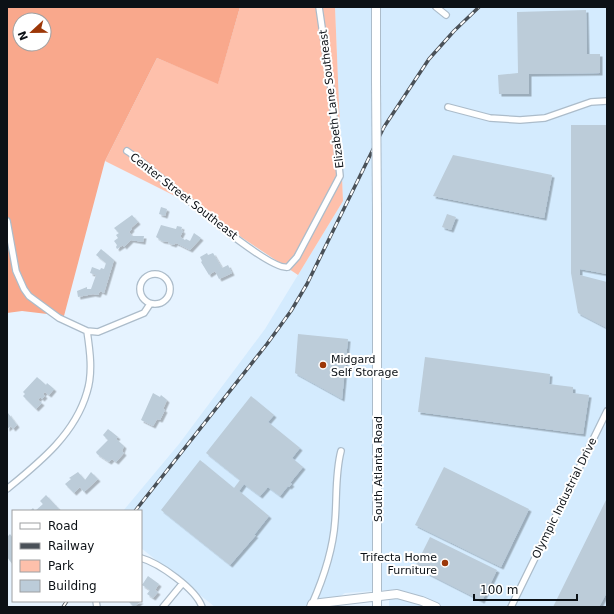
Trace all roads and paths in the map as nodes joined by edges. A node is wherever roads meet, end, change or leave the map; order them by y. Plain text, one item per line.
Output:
1 (319, 7) edge
2 (376, 7) edge
3 (436, 7) edge
4 (446, 16) dead end
5 (607, 101) edge
6 (448, 107) dead end
7 (128, 152) dead end
8 (7, 221) edge
9 (281, 267) joint
10 (150, 304) junction
11 (87, 331) junction
12 (607, 411) edge
13 (340, 451) dead end
14 (7, 489) edge
15 (142, 559) edge
16 (182, 584) junction
17 (377, 596) junction
18 (311, 605) edge
19 (163, 607) edge
20 (202, 607) edge
21 (377, 607) edge
22 (436, 607) edge
23 (511, 607) edge

1 - 9 street, Elizabeth Lane Southeast
2 - 17 main road, South Atlanta Road, bridge
3 - 4 street
5 - 6 street
7 - 9 street, Center Street Southeast
8 - 11 street
10 - 10 street
10 - 11 street
11 - 14 street
12 - 23 street, Olympic Industrial Drive
13 - 18 street
15 - 16 street
16 - 19 street
16 - 20 street
17 - 18 main road
17 - 21 main road, South Atlanta Road
17 - 22 main road

